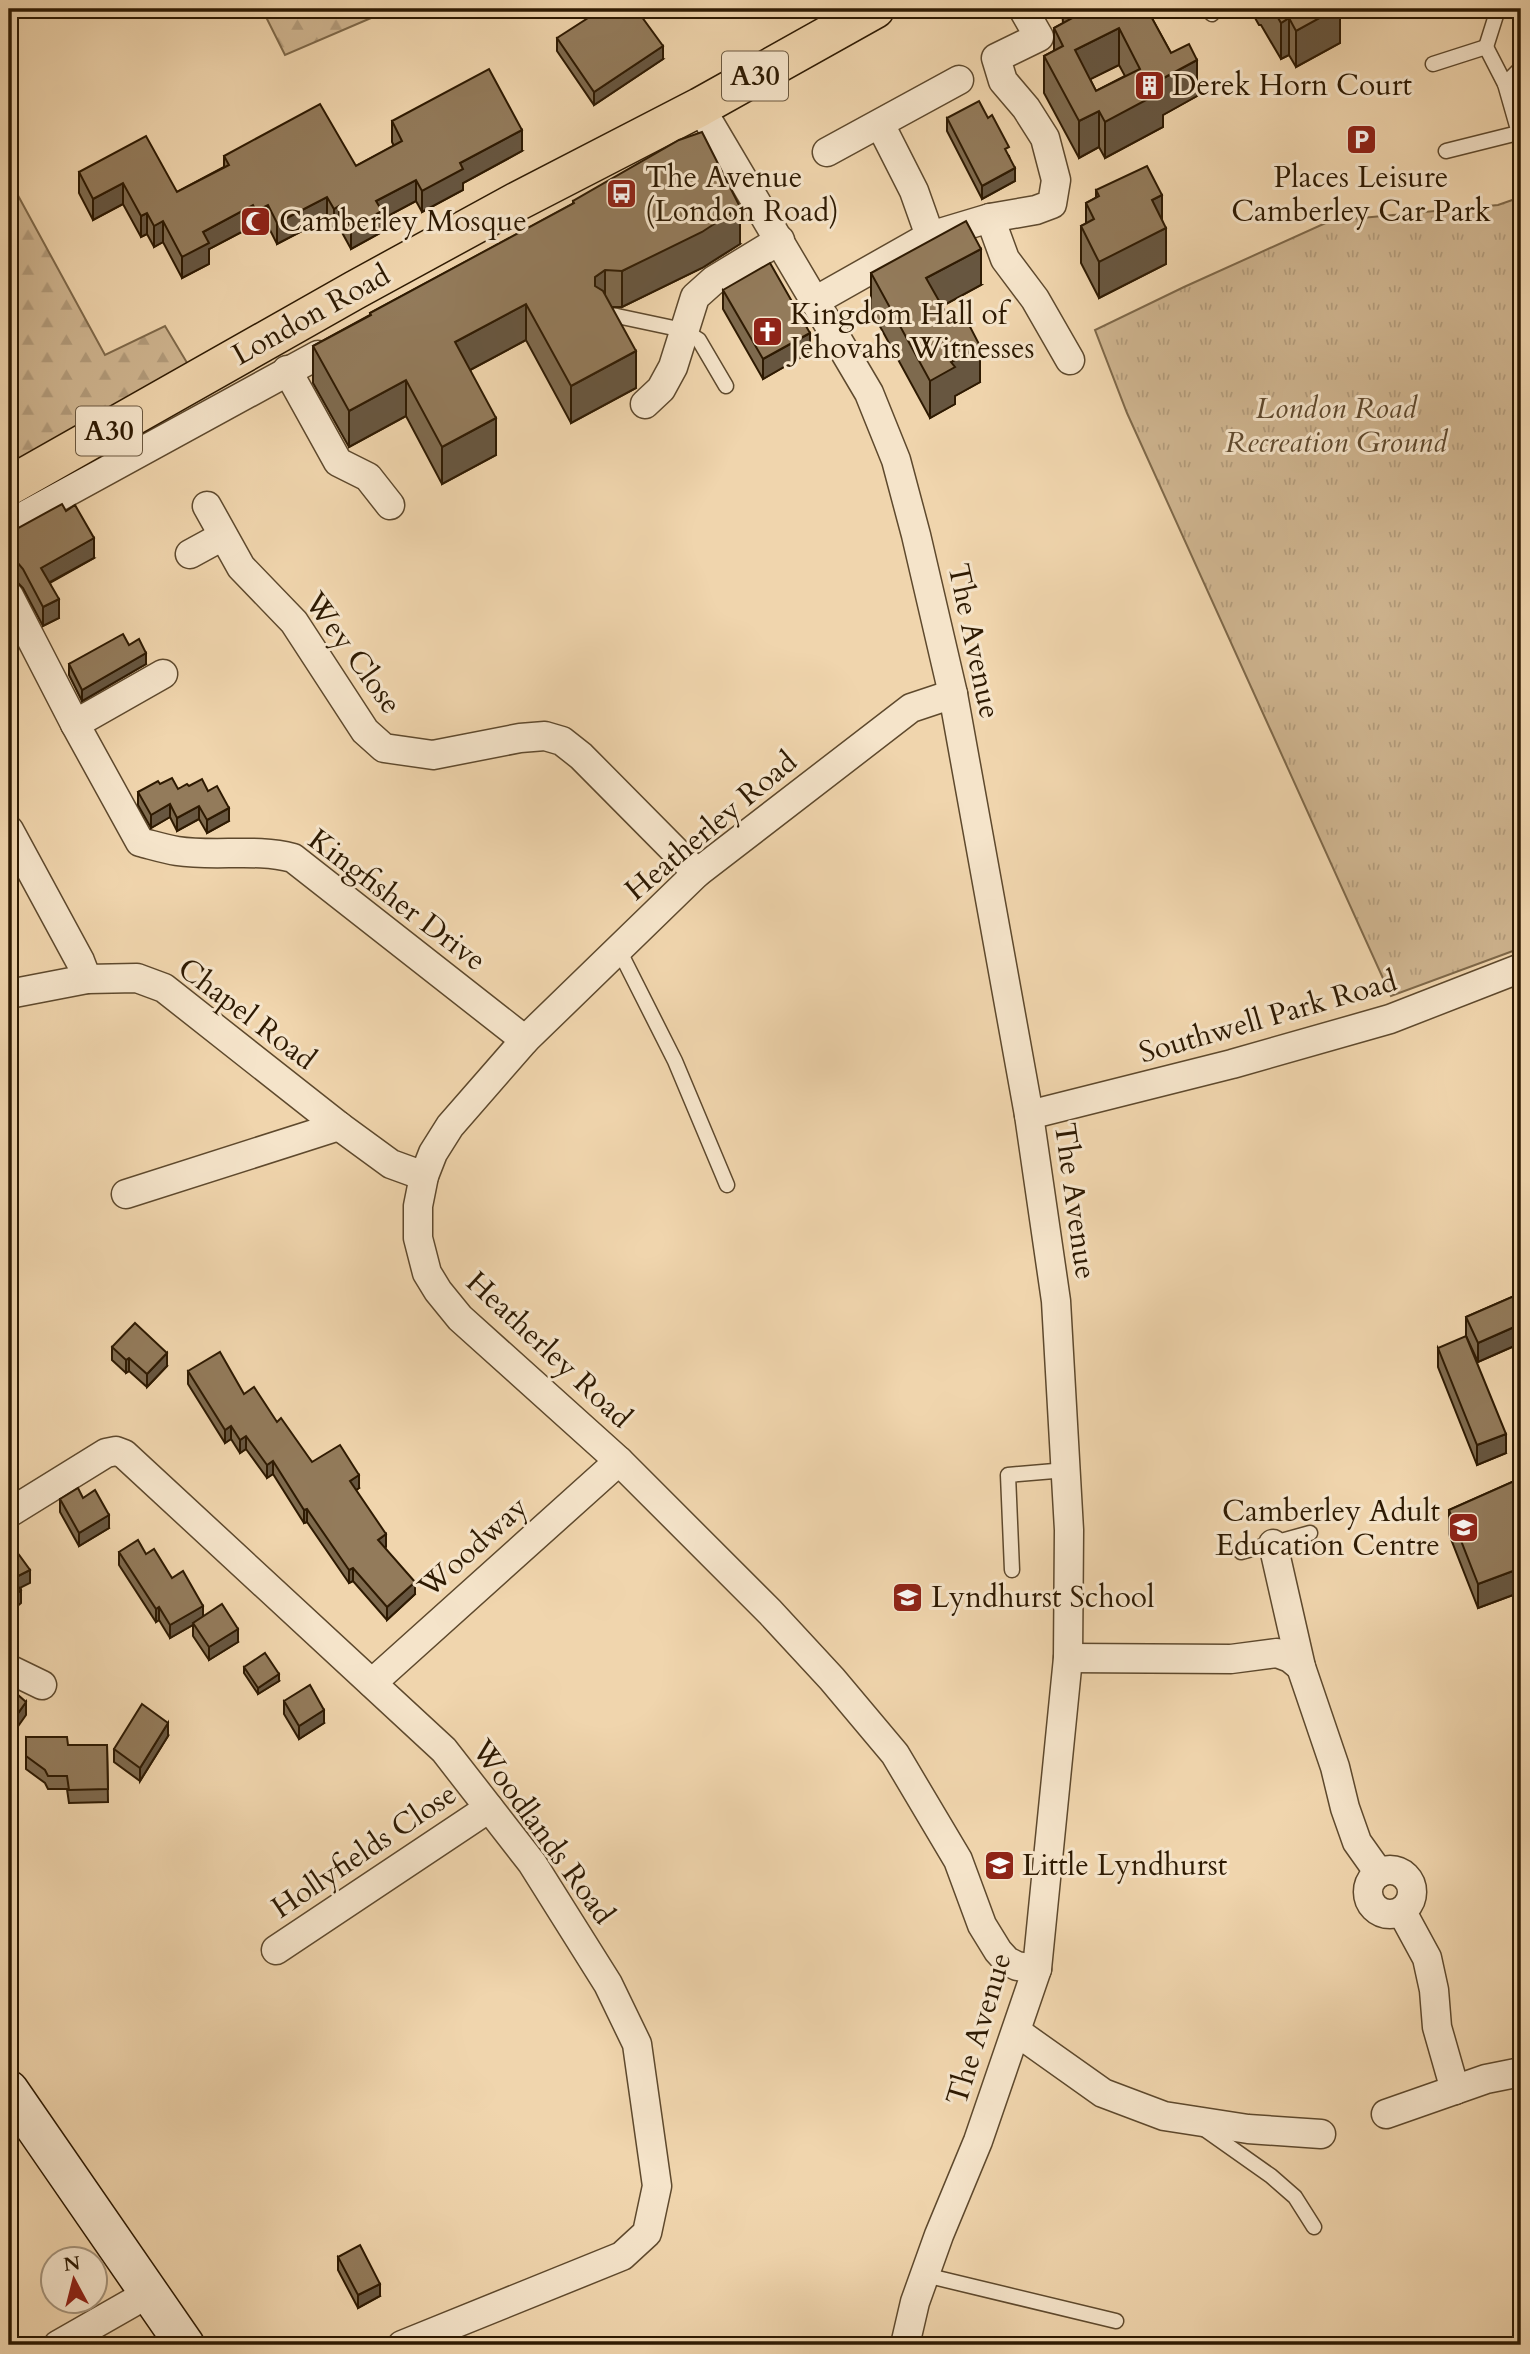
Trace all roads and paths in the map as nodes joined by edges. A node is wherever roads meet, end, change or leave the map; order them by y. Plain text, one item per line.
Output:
1 (875, 9) edge
2 (1023, 9) edge
3 (1498, 9) edge
4 (1486, 47) junction
5 (1433, 64) dead end
6 (1521, 68) edge
7 (959, 80) dead end
8 (1521, 86) edge
9 (1507, 90) junction
10 (700, 107) junction
11 (880, 124) junction
12 (1520, 136) edge
13 (1446, 151) dead end
14 (827, 152) dead end
15 (990, 218) junction
16 (930, 236) junction
17 (780, 240) junction
18 (816, 301) junction
19 (604, 318) edge
20 (684, 330) junction
21 (281, 331) junction
22 (1070, 360) dead end
23 (302, 363) junction
24 (726, 386) dead end
25 (645, 404) dead end
26 (9, 486) edge
27 (390, 505) dead end
28 (207, 506) dead end
29 (9, 524) edge
30 (223, 536) junction
31 (190, 554) dead end
32 (9, 596) edge
33 (163, 674) dead end
34 (953, 694) junction
35 (75, 724) junction
36 (9, 830) edge
37 (697, 873) junction
38 (619, 950) junction
39 (1521, 968) edge
40 (87, 979) junction
41 (9, 994) edge
42 (525, 1040) junction
43 (1029, 1115) junction
44 (339, 1126) junction
45 (424, 1176) junction
46 (727, 1185) dead end
47 (126, 1194) dead end
48 (619, 1461) junction
49 (1066, 1470) junction
50 (9, 1513) edge
51 (1310, 1533) dead end
52 (1273, 1544) junction
53 (1241, 1552) dead end
54 (1012, 1570) dead end
55 (1068, 1658) junction
56 (1301, 1667) junction
57 (9, 1669) edge
58 (372, 1683) junction
59 (42, 1685) dead end
60 (489, 1808) junction
61 (276, 1950) dead end
62 (1037, 1969) junction
63 (1017, 2032) junction
64 (1521, 2072) edge
65 (9, 2090) edge
66 (1455, 2090) junction
67 (1386, 2113) dead end
68 (1196, 2123) junction
69 (1321, 2134) dead end
70 (1314, 2227) dead end
71 (925, 2275) junction
72 (149, 2293) junction
73 (1116, 2321) dead end
74 (58, 2345) edge
75 (185, 2345) edge
76 (401, 2345) edge
77 (905, 2345) edge

1 - 10 main road, London Road / A30
2 - 15 street
3 - 4 lane
4 - 5 lane
4 - 9 lane
6 - 9 lane
7 - 11 street
8 - 9 lane
9 - 12 lane
10 - 17 street, The Avenue
10 - 21 main road, London Road / A30
11 - 14 street
11 - 16 street
12 - 13 lane
15 - 16 street
15 - 22 street
16 - 18 street
17 - 18 street, The Avenue
17 - 20 street
18 - 34 street, The Avenue
19 - 20 lane
20 - 24 lane
20 - 25 street
21 - 23 street
21 - 26 main road, London Road / A30
23 - 27 street
23 - 29 street
28 - 30 street, Wey Close
30 - 31 street
30 - 37 street, Wey Close
32 - 35 street, Kingfisher Drive
33 - 35 street
34 - 37 street, Heatherley Road
34 - 43 street, The Avenue
35 - 42 street, Kingfisher Drive
36 - 40 street
37 - 38 street, Heatherley Road
38 - 42 street, Heatherley Road
38 - 46 lane
39 - 43 street, Southwell Park Road
40 - 41 street, Chapel Road
40 - 44 street, Chapel Road
42 - 45 street, Heatherley Road
43 - 49 street, The Avenue
44 - 45 street, Chapel Road
44 - 47 street
45 - 48 street, Heatherley Road
48 - 58 street, Woodway
48 - 62 street, Heatherley Road
49 - 54 lane
49 - 55 street, The Avenue
50 - 58 street, Woodlands Road
51 - 52 lane
52 - 53 lane
52 - 56 street
55 - 56 street
55 - 62 street, The Avenue
56 - 66 street
57 - 59 street
58 - 60 street, Woodlands Road
60 - 61 street, Hollyfields Close
60 - 76 street, Woodlands Road
62 - 63 street, The Avenue
63 - 68 street
63 - 71 street, The Avenue
64 - 66 street
65 - 72 main road
66 - 67 street
68 - 69 street
68 - 70 lane
71 - 73 lane
71 - 77 street, The Avenue
72 - 74 street
72 - 75 main road

